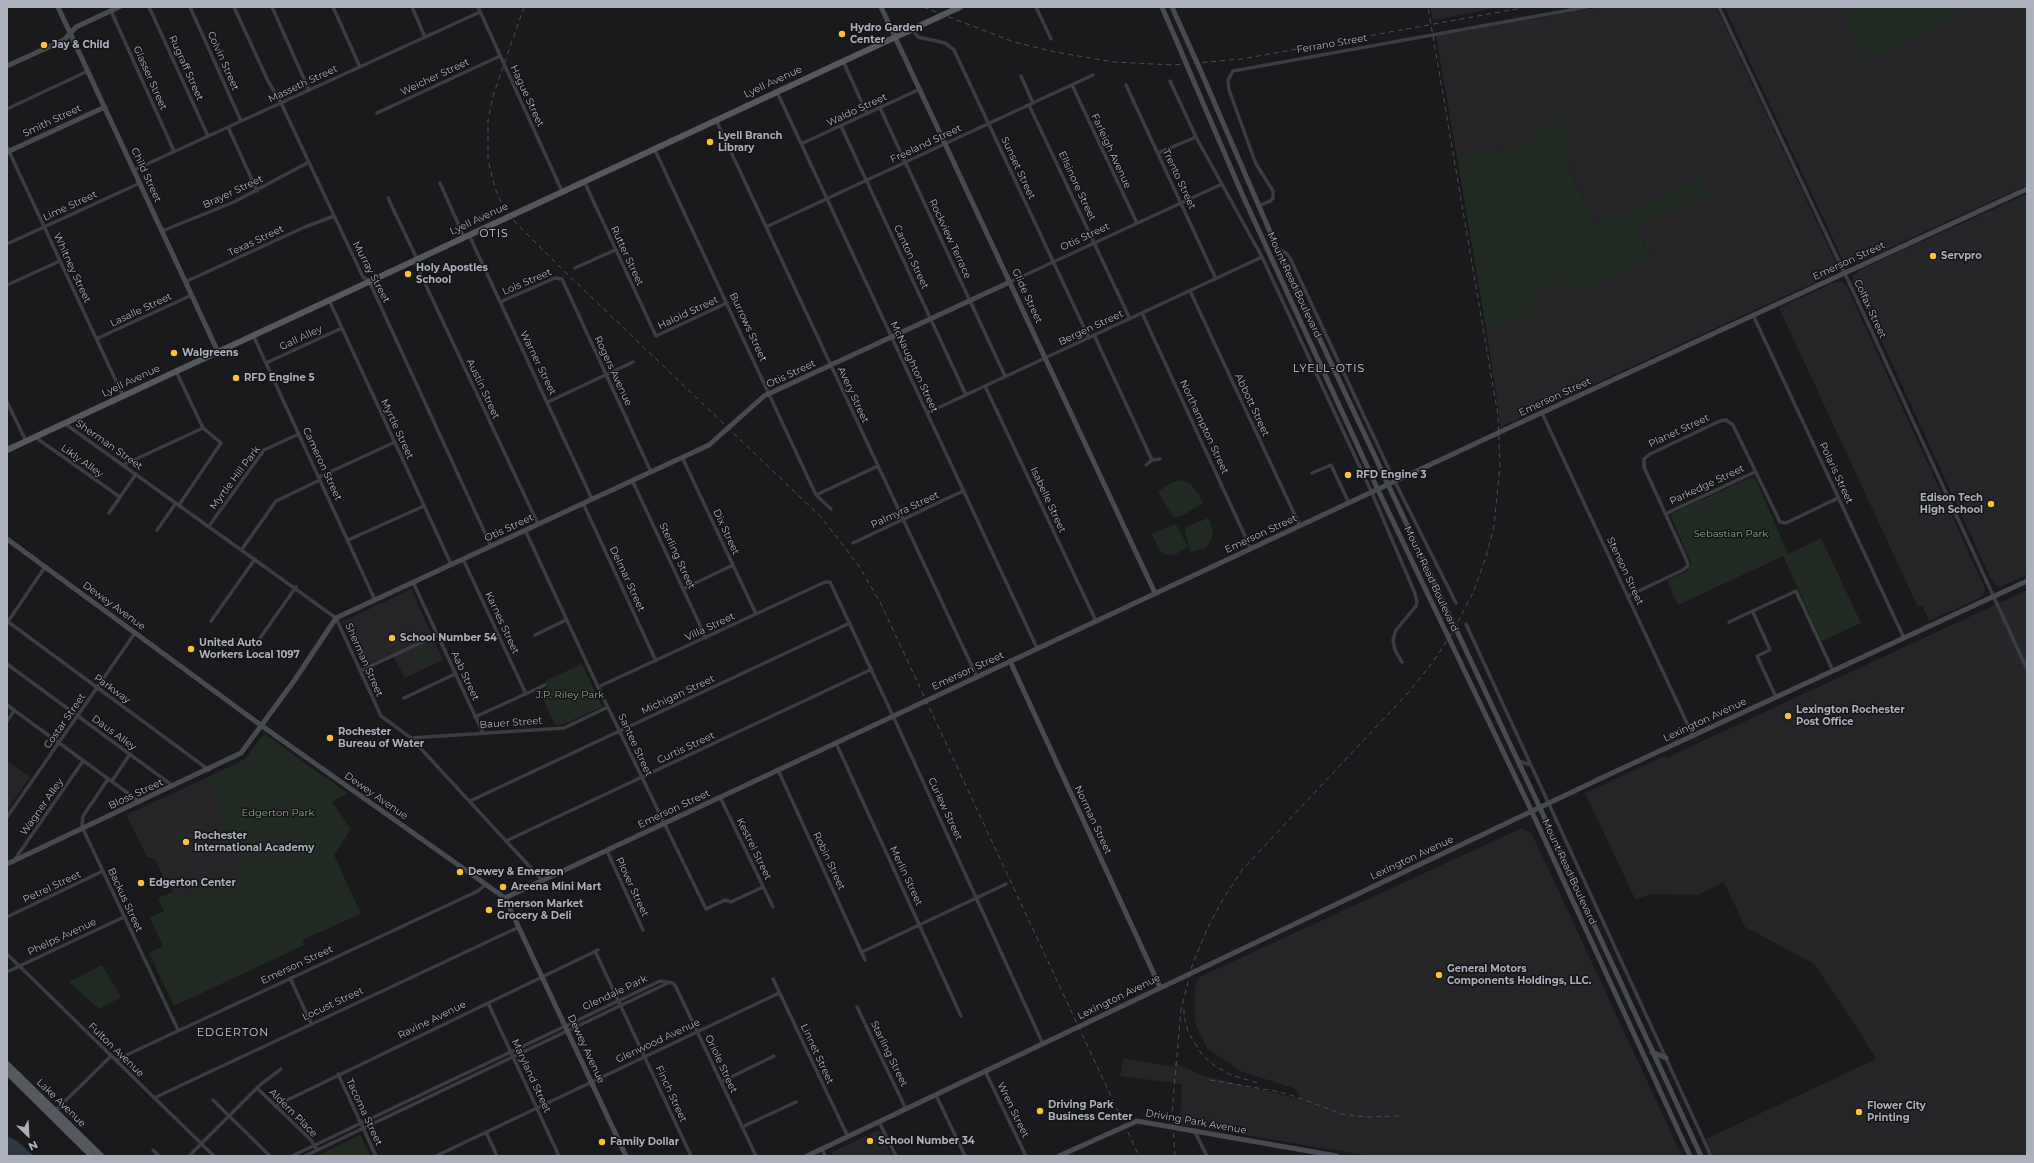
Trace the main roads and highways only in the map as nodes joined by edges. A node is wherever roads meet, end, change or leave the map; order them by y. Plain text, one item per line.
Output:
1 (960, 7) edge
2 (7, 443) edge
3 (10, 449) edge
4 (7, 1064) edge
5 (7, 1072) edge
6 (53, 1113) junction
7 (92, 1156) edge
8 (101, 1156) edge

1 - 3 main road, Lyell Avenue
2 - 3 main road
4 - 6 main road, Lake Avenue
5 - 6 main road, Lake Avenue
6 - 7 main road, Lake Avenue
6 - 8 main road, Lake Avenue

